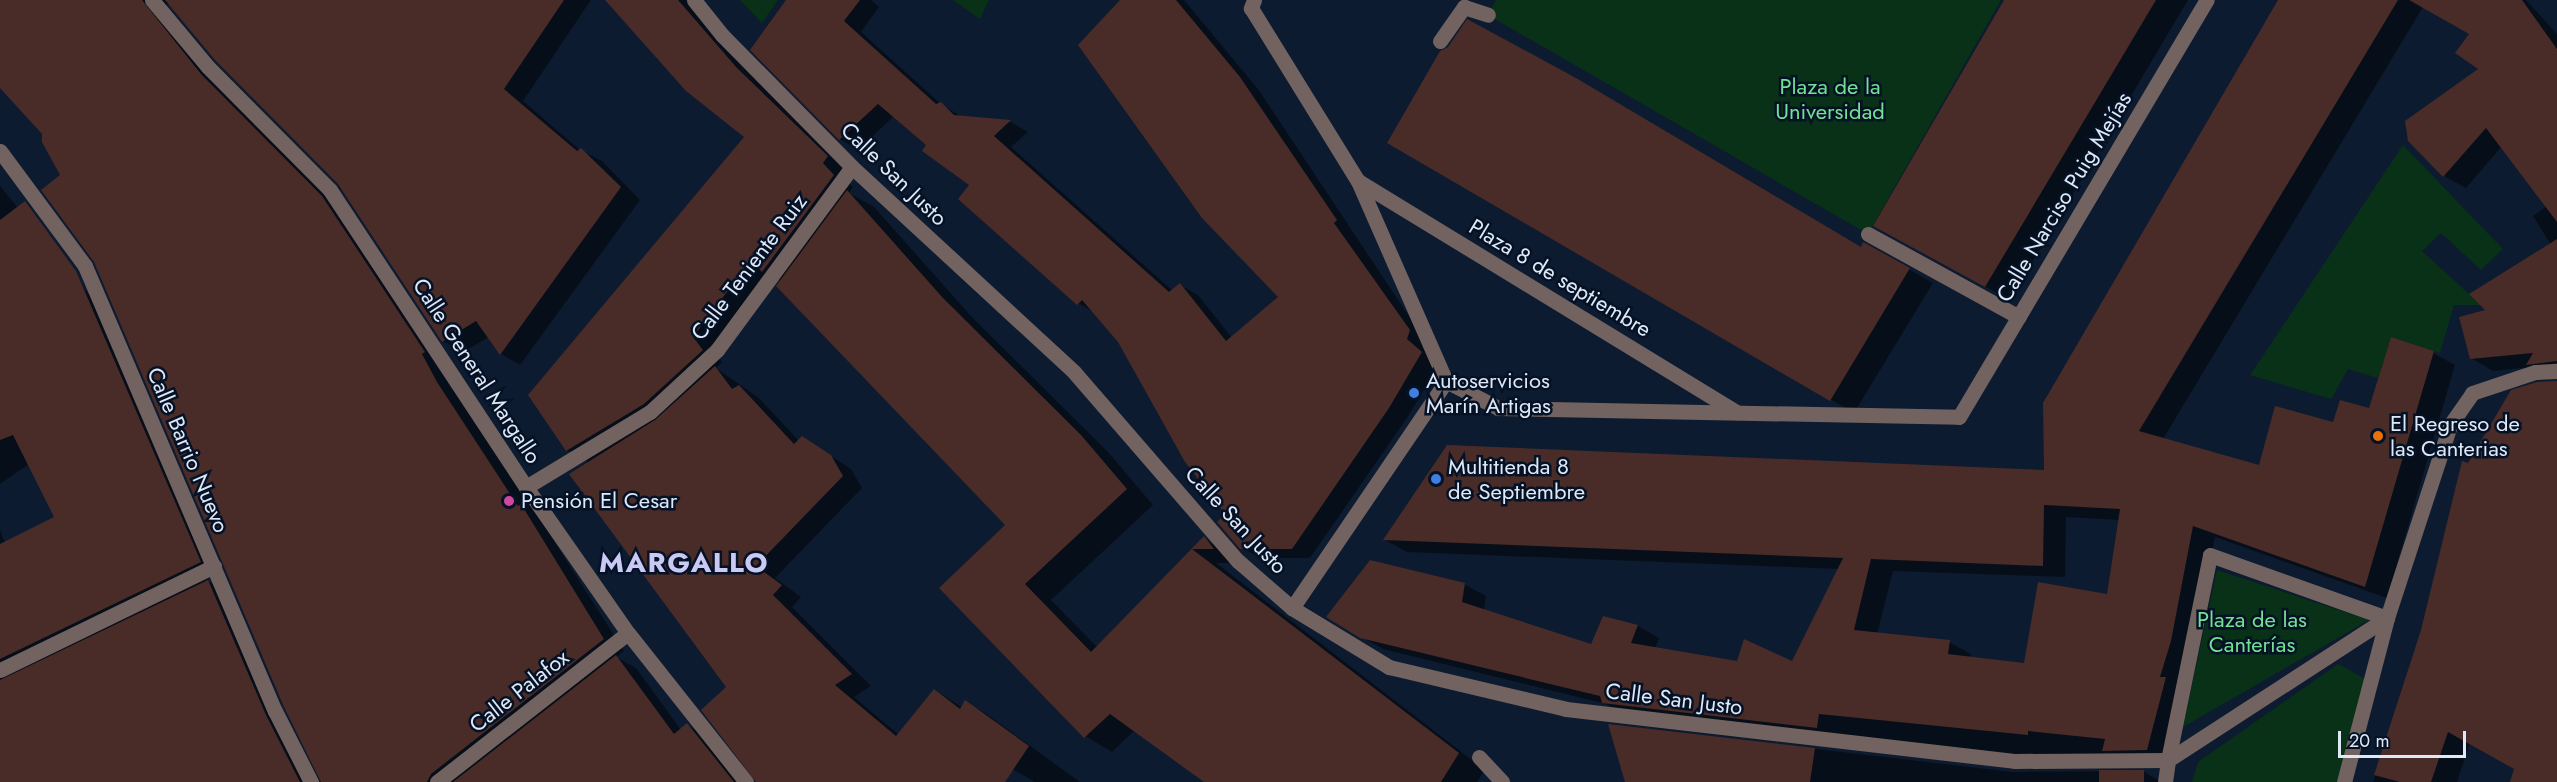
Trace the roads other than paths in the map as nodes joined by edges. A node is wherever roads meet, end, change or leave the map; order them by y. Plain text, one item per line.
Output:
1 (152, 0) edge
2 (694, 0) edge
3 (2207, 0) edge
4 (1253, 4) edge
5 (1488, 15) dead end
6 (1440, 41) dead end
7 (0, 151) edge
8 (852, 167) junction
9 (1358, 181) junction
10 (1868, 234) dead end
11 (2019, 317) junction
12 (2557, 370) edge
13 (1446, 381) junction
14 (1738, 413) junction
15 (526, 487) junction
16 (214, 566) junction
17 (1292, 608) junction
18 (2387, 618) junction
19 (628, 633) junction
20 (0, 670) edge
21 (1479, 758) dead end
22 (2168, 760) junction
23 (311, 782) edge
24 (437, 782) edge
25 (746, 782) edge
26 (1502, 782) edge
27 (2165, 782) edge
28 (2344, 782) edge

1 - 15 street, Calle General Margallo
2 - 8 street, Calle San Justo
3 - 11 street, Calle Narciso Puig Mejías
4 - 9 street, Plaza 8 de septiembre
5 - 6 street
7 - 16 street, Calle Barrio Nuevo
8 - 15 street, Calle Teniente Ruiz
8 - 17 street, Calle San Justo
9 - 13 street, Plaza 8 de septiembre
9 - 14 street, Plaza 8 de septiembre
10 - 11 street
11 - 14 street, Calle Narciso Puig Mejías
12 - 18 street
13 - 14 street
13 - 17 street
15 - 19 street, Calle General Margallo
16 - 20 street
16 - 23 street, Calle Barrio Nuevo
17 - 22 street, Calle San Justo
18 - 22 street
18 - 22 street
18 - 28 street
19 - 24 street, Calle Palafox
19 - 25 street, Calle General Margallo
21 - 26 street
22 - 27 street

